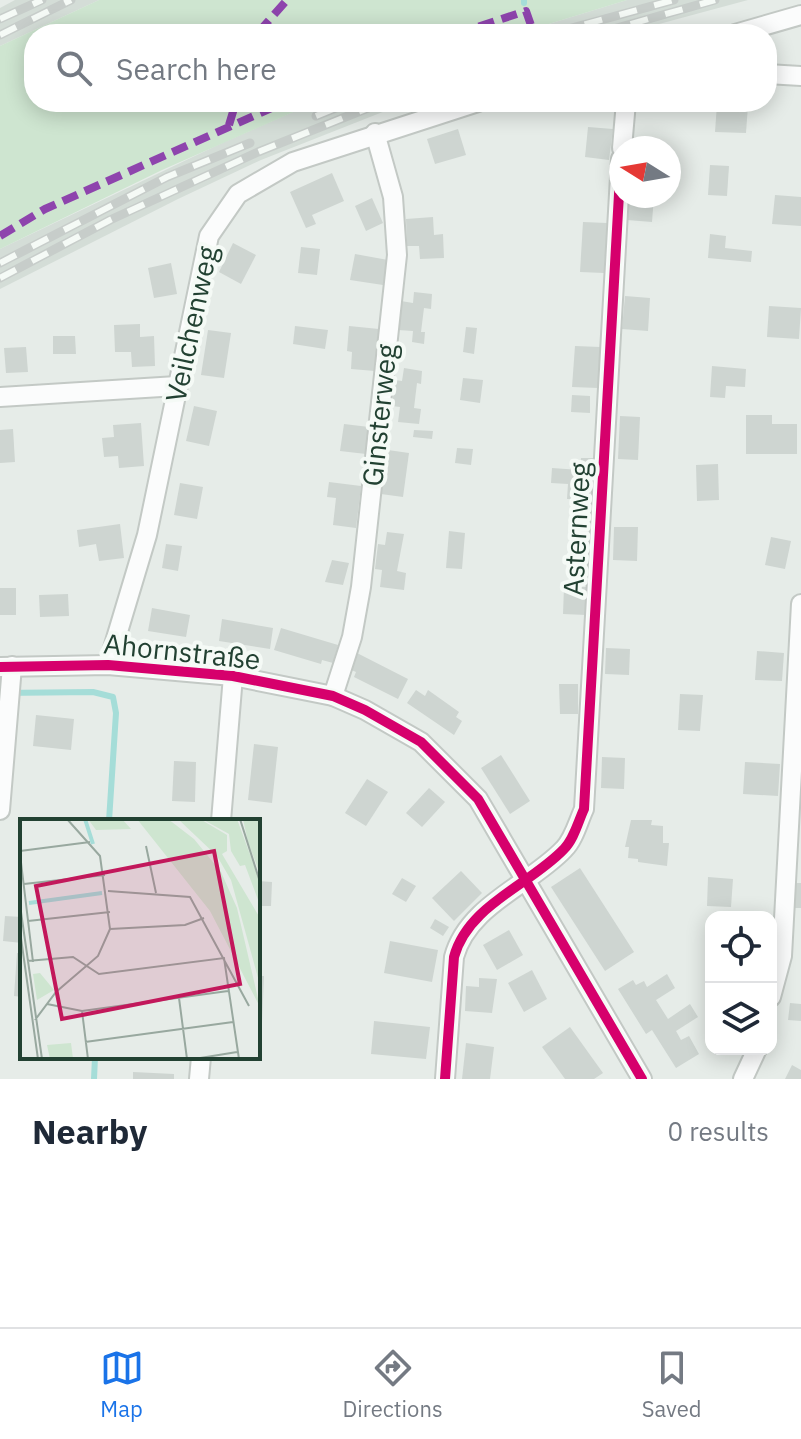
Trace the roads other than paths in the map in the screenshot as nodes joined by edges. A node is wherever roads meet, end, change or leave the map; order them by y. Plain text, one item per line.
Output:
1 (801, 15) edge
2 (770, 24) edge
3 (777, 75) edge
4 (801, 76) edge
5 (445, 112) edge
6 (625, 112) edge
7 (375, 133) junction
8 (623, 136) edge
9 (618, 208) edge
10 (177, 386) junction
11 (0, 397) edge
12 (801, 604) edge
13 (108, 665) junction
14 (233, 676) junction
15 (8, 679) edge
16 (333, 696) junction
17 (0, 810) edge
18 (221, 819) edge
19 (528, 880) junction
20 (782, 956) junction
21 (801, 957) edge
22 (775, 983) edge
23 (754, 1055) edge
24 (201, 1059) edge
25 (199, 1079) edge
26 (445, 1079) edge
27 (642, 1079) edge
28 (743, 1079) edge

1 - 2 street
3 - 4 street
5 - 7 street, Veilchenweg
6 - 8 street
7 - 10 street, Veilchenweg
7 - 16 street, Ginsterweg
9 - 19 street, Asternweg
10 - 11 street
10 - 13 street, Veilchenweg
12 - 20 street
13 - 14 street, Ahornstraße
13 - 15 street, Ahornstraße
14 - 16 street, Ahornstraße
14 - 18 street
15 - 17 street
16 - 19 street, Ahornstraße
19 - 26 street, Asternweg
19 - 27 street, Ahornstraße
20 - 21 street
20 - 22 street
23 - 28 street
24 - 25 street

